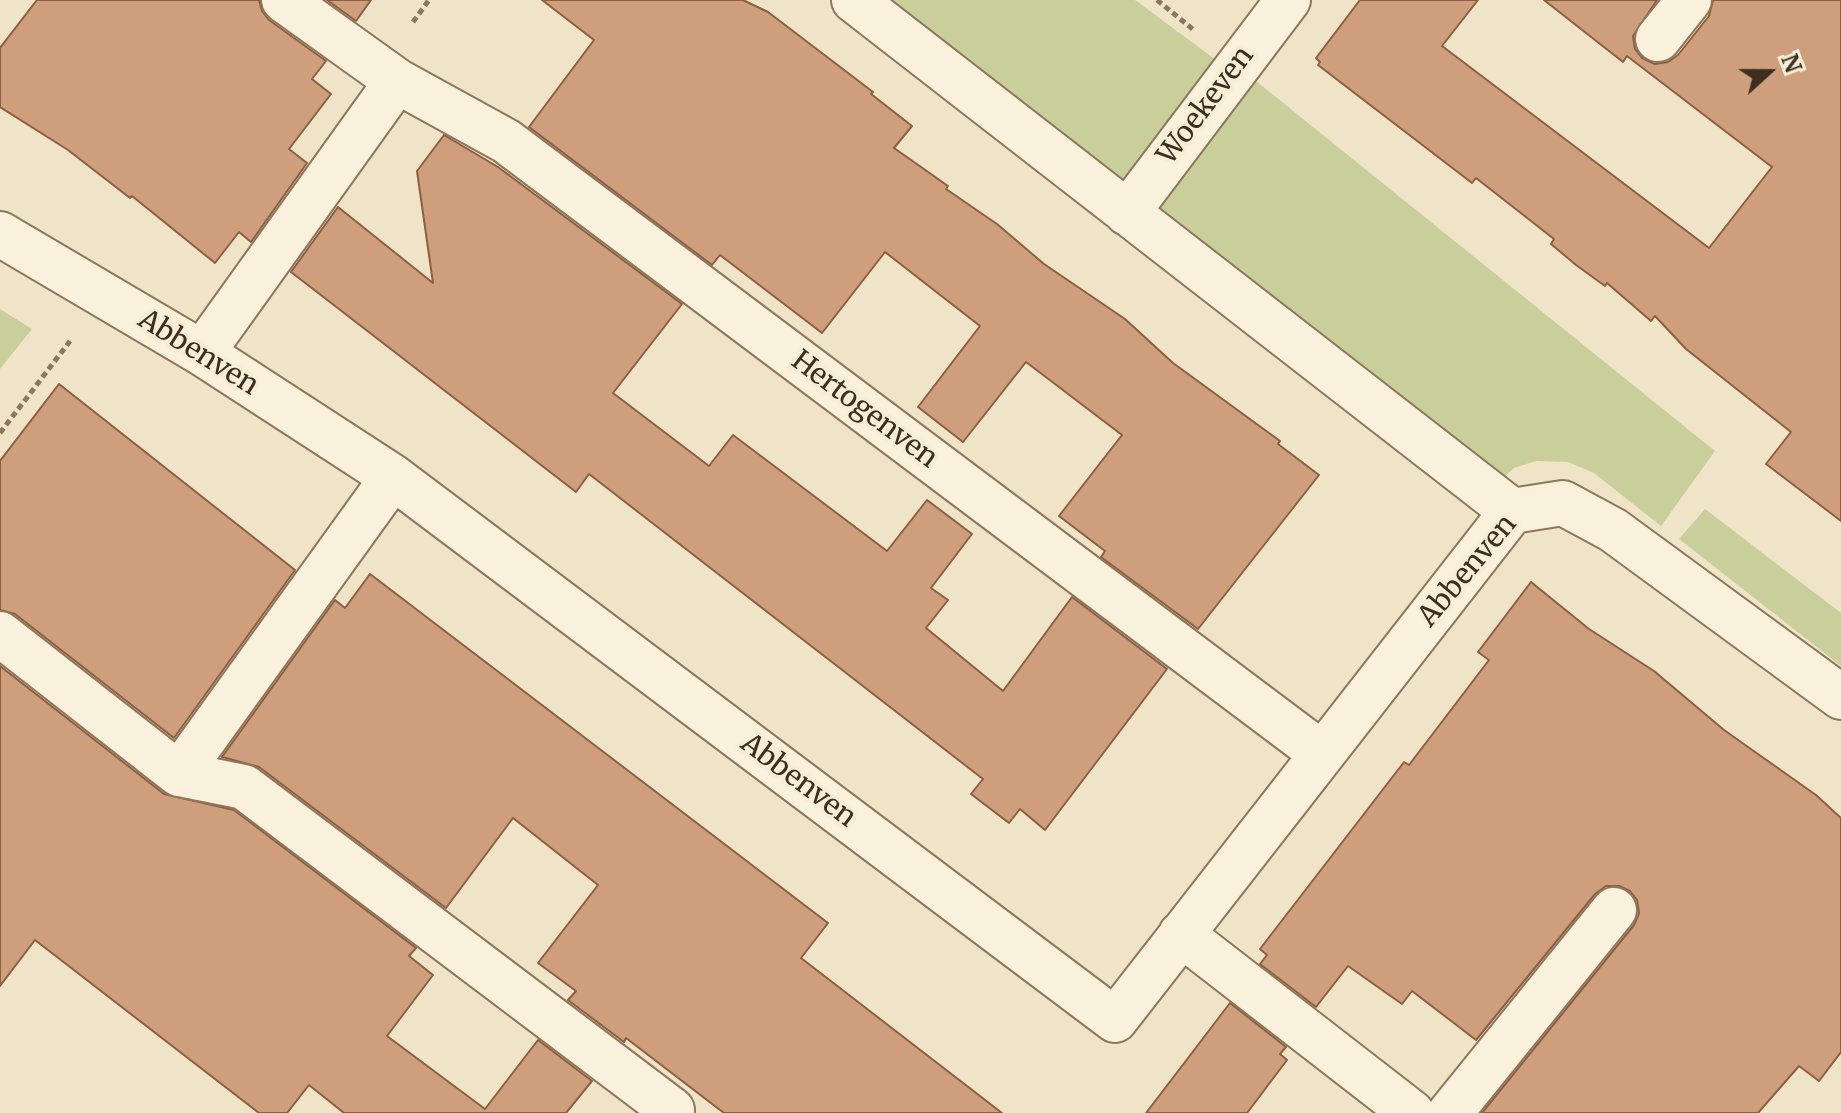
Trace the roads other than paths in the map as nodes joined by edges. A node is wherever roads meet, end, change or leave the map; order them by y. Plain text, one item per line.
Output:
1 (284, 0) edge
2 (854, 0) edge
3 (1288, 0) edge
4 (1689, 0) edge
5 (1658, 39) dead end
6 (397, 81) junction
7 (1127, 213) junction
8 (0, 234) edge
9 (202, 353) junction
10 (393, 477) junction
11 (1512, 511) junction
12 (0, 634) edge
13 (1841, 697) edge
14 (1321, 753) junction
15 (179, 774) junction
16 (1614, 910) dead end
17 (1181, 934) junction
18 (672, 1110) dead end
19 (1412, 1113) edge
20 (1450, 1113) edge

1 - 6 street, Hertogenven
2 - 7 street
3 - 7 street, Woekeven
4 - 5 street
6 - 9 street
6 - 14 street, Hertogenven
7 - 11 street
8 - 9 street, Abbenven
9 - 10 street, Abbenven
10 - 15 street
10 - 17 street, Abbenven
11 - 13 street, Abbenven
11 - 14 street, Abbenven
12 - 15 street
14 - 17 street, Abbenven
15 - 18 street
16 - 20 street
17 - 19 street

